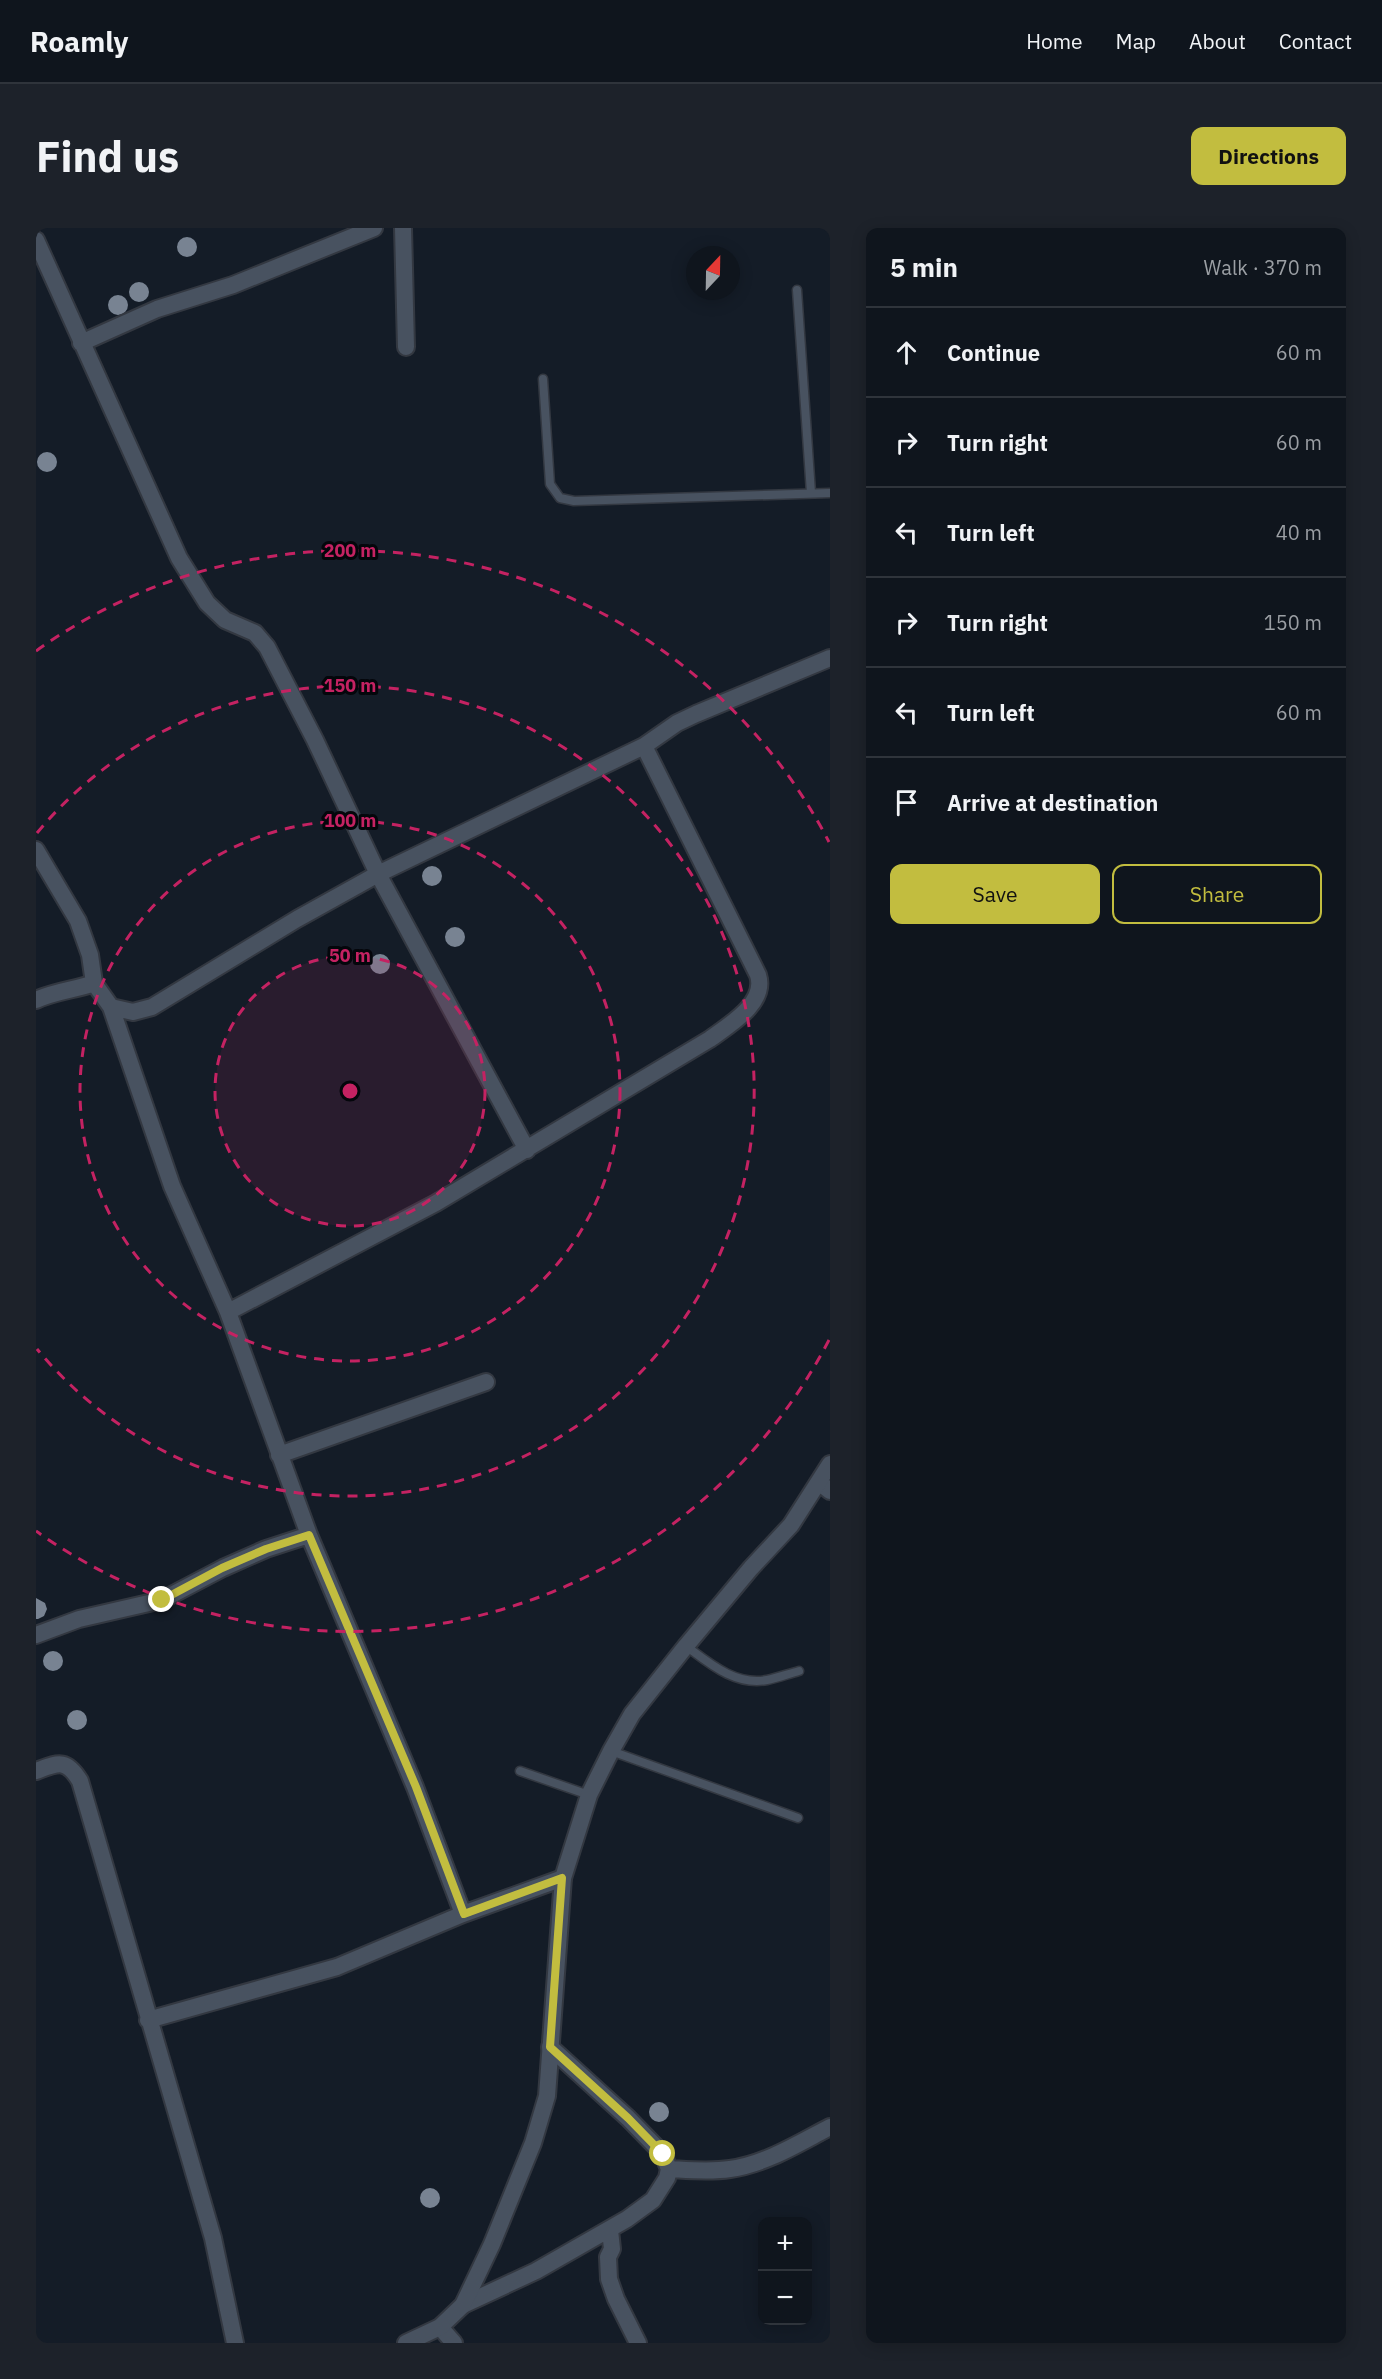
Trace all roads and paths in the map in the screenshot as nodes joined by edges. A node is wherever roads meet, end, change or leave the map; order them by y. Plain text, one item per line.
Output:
1 (374, 228) edge
2 (403, 228) edge
3 (36, 240) edge
4 (797, 290) dead end
5 (81, 343) junction
6 (406, 347) dead end
7 (543, 379) dead end
8 (811, 493) junction
9 (830, 493) edge
10 (830, 658) edge
11 (644, 746) junction
12 (36, 850) edge
13 (378, 874) junction
14 (94, 983) junction
15 (36, 1000) edge
16 (111, 1007) junction
17 (527, 1150) junction
18 (228, 1312) junction
19 (486, 1382) dead end
20 (279, 1455) junction
21 (830, 1464) edge
22 (825, 1487) edge
23 (309, 1535) junction
24 (36, 1635) edge
25 (686, 1646) junction
26 (799, 1671) dead end
27 (611, 1751) junction
28 (36, 1771) edge
29 (520, 1771) dead end
30 (590, 1795) junction
31 (798, 1818) dead end
32 (562, 1878) junction
33 (464, 1914) junction
34 (148, 2020) junction
35 (550, 2047) junction
36 (830, 2127) edge
37 (669, 2169) junction
38 (610, 2230) junction
39 (463, 2306) junction
40 (440, 2326) junction
41 (235, 2343) edge
42 (406, 2343) edge
43 (454, 2343) edge
44 (638, 2343) edge

1 - 5 street
2 - 6 street
3 - 5 street
4 - 8 lane
5 - 13 street
7 - 8 lane
8 - 9 lane
10 - 11 street
11 - 13 street
11 - 17 street
12 - 14 street
13 - 16 street
13 - 17 street
14 - 15 street
14 - 16 street
16 - 18 street
17 - 18 street
18 - 20 street
19 - 20 street
20 - 23 street
21 - 22 street
22 - 25 street
23 - 24 street
23 - 33 street
25 - 26 lane
25 - 27 street
27 - 30 street
27 - 31 lane
28 - 34 street
29 - 30 lane
30 - 32 street
32 - 33 street
32 - 35 street
33 - 34 street
34 - 41 street
35 - 37 street
35 - 39 street
36 - 37 street
37 - 38 street
38 - 39 street
38 - 44 street
39 - 40 street
40 - 42 street
40 - 43 street

